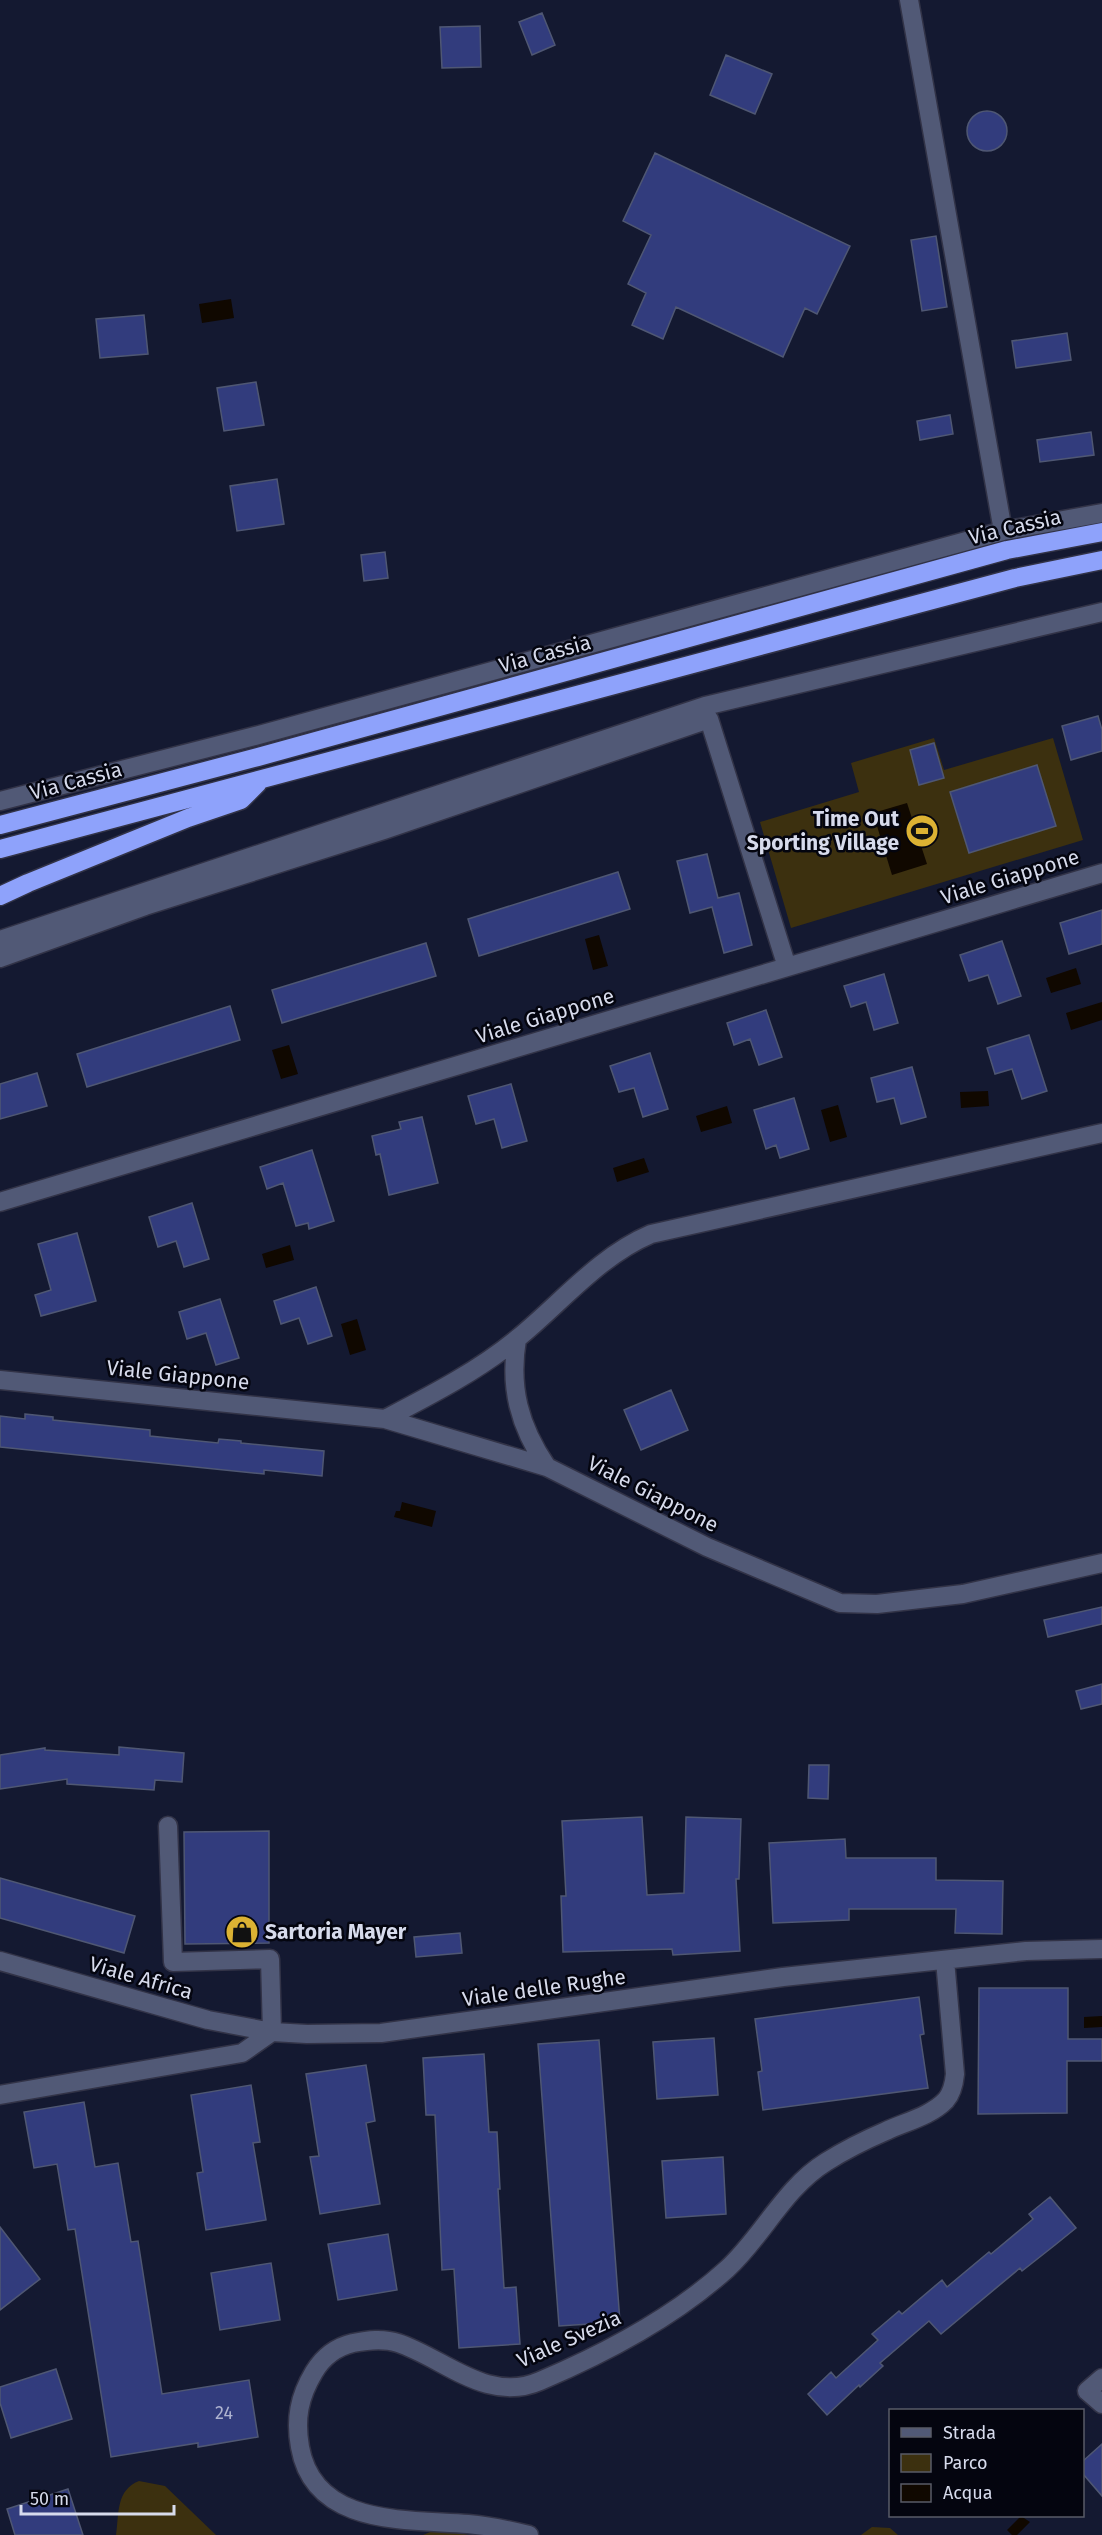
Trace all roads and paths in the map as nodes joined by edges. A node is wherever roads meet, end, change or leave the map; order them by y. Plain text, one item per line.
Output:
1 (909, 0) edge
2 (1102, 513) edge
3 (1003, 531) junction
4 (1102, 532) edge
5 (1102, 560) edge
6 (1102, 612) edge
7 (260, 781) junction
8 (0, 801) edge
9 (0, 825) edge
10 (0, 849) edge
11 (1102, 873) edge
12 (0, 896) edge
13 (0, 940) edge
14 (0, 958) edge
15 (787, 967) junction
16 (1102, 1132) edge
17 (0, 1202) edge
18 (517, 1339) junction
19 (0, 1380) edge
20 (385, 1419) junction
21 (547, 1467) junction
22 (1102, 1563) edge
23 (168, 1826) dead end
24 (1102, 1949) edge
25 (945, 1960) junction
26 (0, 1961) edge
27 (272, 2032) junction
28 (0, 2095) edge
29 (1102, 2378) edge
30 (1102, 2404) edge
31 (529, 2535) edge

1 - 3 street
2 - 3 street
3 - 8 street
4 - 9 highway, Via Cassia
5 - 7 highway
6 - 13 street
7 - 10 highway
7 - 12 highway
11 - 15 street, Viale Giappone
14 - 15 street
15 - 17 street, Viale Giappone
16 - 18 street
18 - 20 street
18 - 21 street
19 - 20 street, Viale Giappone
20 - 21 street, Viale Giappone
21 - 22 street, Viale Giappone
23 - 27 street
24 - 25 street, Viale delle Rughe
25 - 27 street, Viale delle Rughe
25 - 31 street, Viale Svezia
26 - 27 street, Viale Africa
27 - 28 street
29 - 30 street

